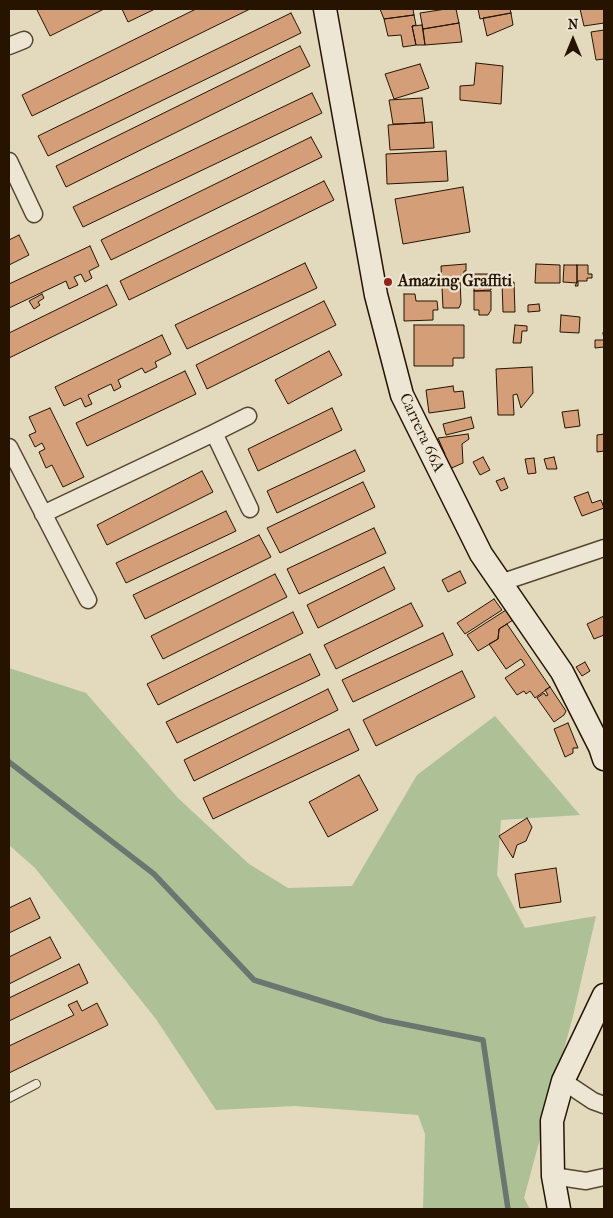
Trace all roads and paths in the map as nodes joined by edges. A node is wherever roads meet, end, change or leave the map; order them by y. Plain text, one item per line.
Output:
1 (325, 9) edge
2 (24, 40) dead end
3 (9, 46) edge
4 (9, 160) edge
5 (34, 214) dead end
6 (248, 416) dead end
7 (214, 433) junction
8 (9, 447) edge
9 (250, 509) dead end
10 (43, 514) junction
11 (604, 548) edge
12 (500, 583) junction
13 (88, 600) dead end
14 (603, 751) edge
15 (604, 995) edge
16 (564, 1081) junction
17 (36, 1084) dead end
18 (9, 1098) edge
19 (604, 1105) edge
20 (553, 1176) junction
21 (604, 1176) edge
22 (559, 1209) edge

1 - 12 street, Carrera 66A
2 - 3 street
4 - 5 street
6 - 7 street
7 - 9 street
7 - 10 street
8 - 10 street
10 - 13 street
11 - 12 street
12 - 14 street, Carrera 66A
15 - 16 street
16 - 19 street
16 - 20 street
17 - 18 lane
20 - 21 street
20 - 22 street

